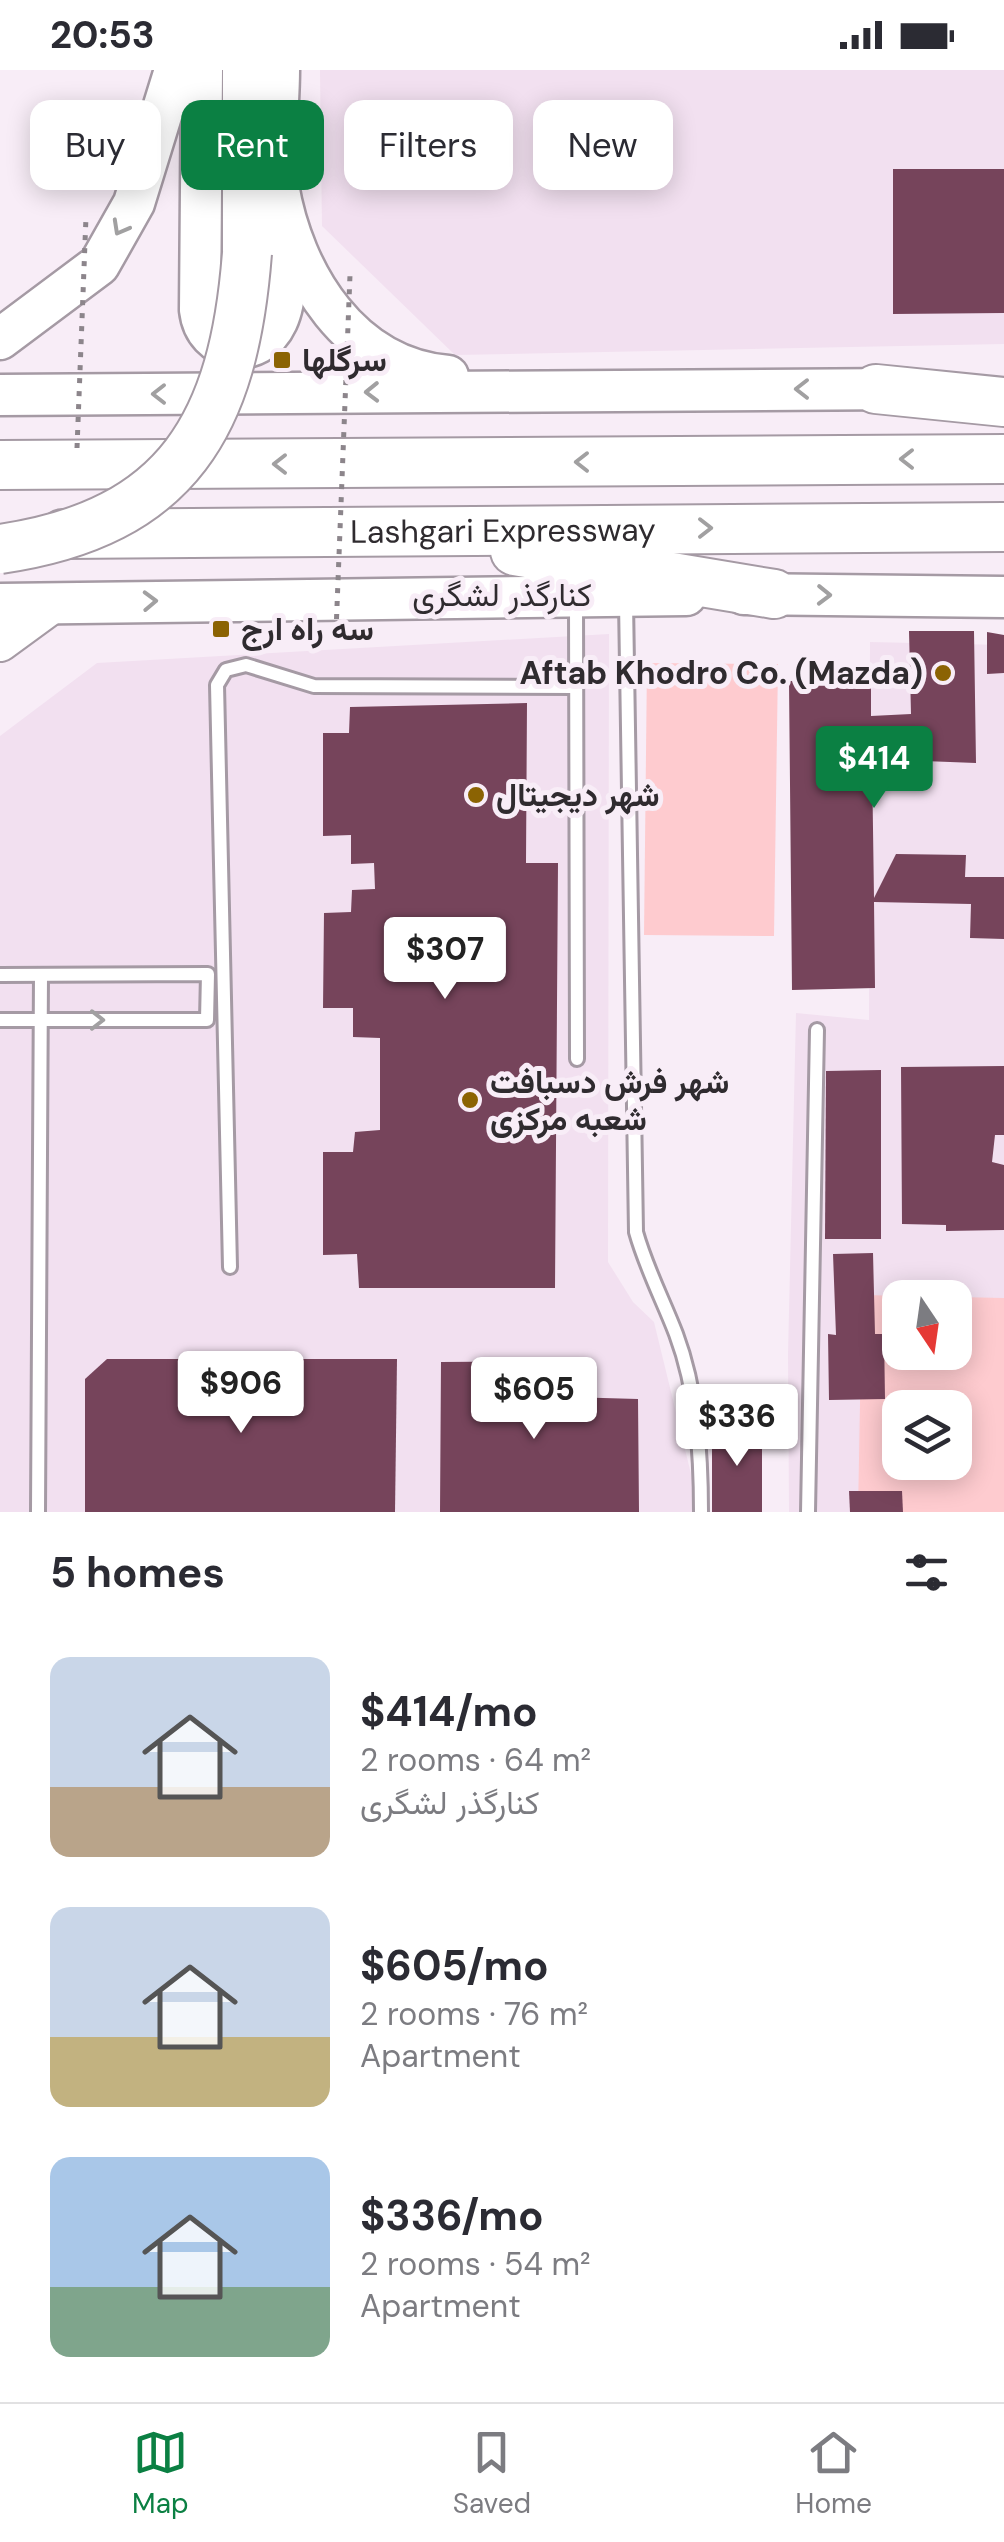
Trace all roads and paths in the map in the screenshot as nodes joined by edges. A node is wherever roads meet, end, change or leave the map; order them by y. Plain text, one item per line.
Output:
1 (175, 70) edge
2 (202, 70) edge
3 (248, 70) edge
4 (279, 70) edge
5 (202, 100) edge
6 (279, 100) edge
7 (201, 190) edge
8 (279, 190) edge
9 (280, 190) edge
10 (86, 217) dead end
11 (350, 275) dead end
12 (0, 339) edge
13 (1004, 388) edge
14 (606, 389) junction
15 (876, 389) junction
16 (0, 395) edge
17 (1004, 402) edge
18 (77, 448) dead end
19 (1004, 459) edge
20 (0, 464) edge
21 (1004, 526) edge
22 (383, 529) junction
23 (0, 533) edge
24 (0, 549) edge
25 (626, 594) junction
26 (774, 594) junction
27 (576, 595) junction
28 (1004, 597) edge
29 (0, 604) edge
30 (52, 604) junction
31 (336, 632) dead end
32 (0, 642) edge
33 (576, 687) junction
34 (0, 975) edge
35 (40, 975) junction
36 (0, 1020) edge
37 (40, 1020) junction
38 (816, 1030) dead end
39 (576, 1059) dead end
40 (230, 1267) dead end
41 (38, 1512) edge
42 (701, 1512) edge
43 (808, 1512) edge

1 -> 12 main road
2 - 5 main road
3 - 24 highway, bridge
4 - 6 main road
7 - 8 main road
9 - 14 main road
10 - 18 path, bridge
11 - 31 path, bridge
13 - 15 main road
15 -> 14 main road
14 -> 16 main road
15 - 17 highway
19 -> 20 highway, Lashgari Expressway
22 -> 21 highway, Lashgari Expressway
22 - 23 highway, Lashgari Expressway
22 - 26 highway
25 - 26 main road, کنارگذر لشگری
25 - 27 main road, کنارگذر لشگری
25 - 42 lane
26 -> 28 main road, کنارگذر لشگری
30 -> 27 main road, کنارگذر لشگری
27 - 33 lane
29 - 30 main road, کنارگذر لشگری
30 - 32 main road
33 - 39 lane
33 - 40 lane
34 - 35 lane
35 - 37 lane
37 -> 35 lane
36 - 37 lane
37 - 41 lane
38 - 43 lane

